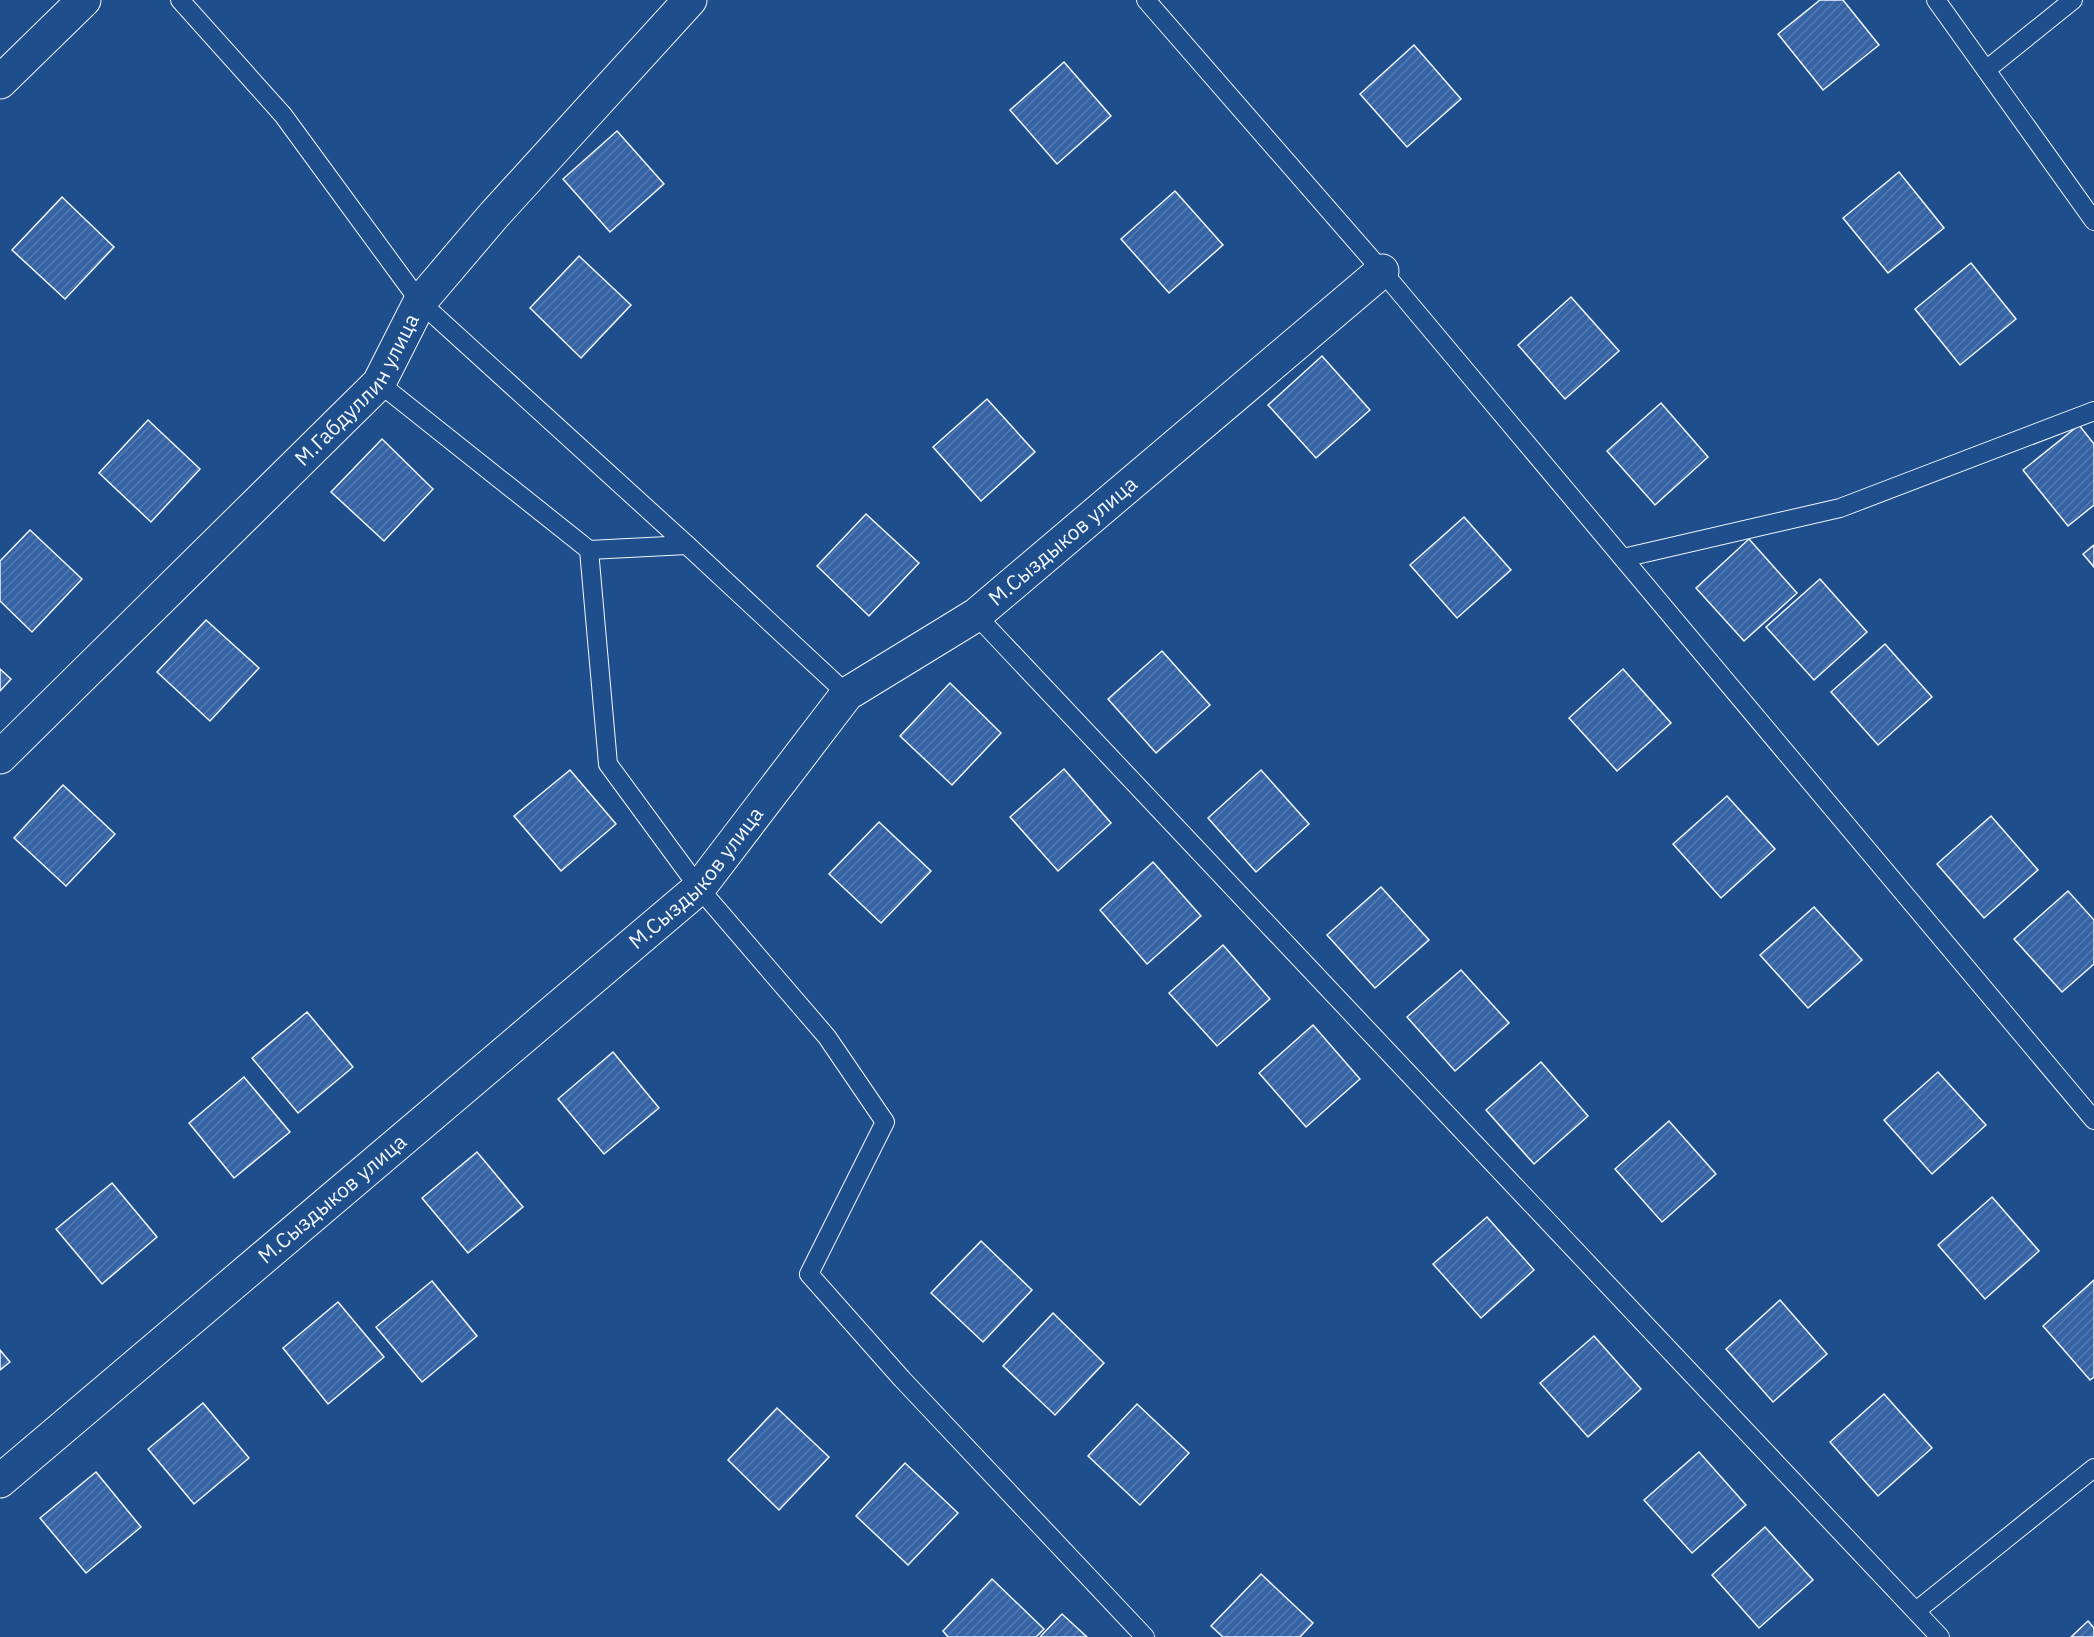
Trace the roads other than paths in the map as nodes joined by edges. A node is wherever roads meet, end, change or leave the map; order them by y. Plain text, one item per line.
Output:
1 (84, 0) edge
2 (180, 0) edge
3 (690, 0) edge
4 (1146, 0) edge
5 (1936, 0) edge
6 (2073, 0) edge
7 (1986, 70) junction
8 (0, 82) edge
9 (2094, 221) edge
10 (1382, 271) junction
11 (420, 302) junction
12 (379, 383) junction
13 (2094, 411) edge
14 (687, 544) junction
15 (589, 550) junction
16 (1623, 558) junction
17 (976, 615) junction
18 (848, 694) junction
19 (0, 757) edge
20 (699, 888) junction
21 (2094, 1120) edge
22 (2094, 1468) edge
23 (0, 1481) edge
24 (1916, 1611) junction
25 (1145, 1637) edge
26 (1940, 1637) edge

1 - 8 street
2 - 11 lane
3 - 11 street, М.Габдуллин улица
4 - 10 lane
5 - 7 lane
6 - 7 lane
7 - 9 lane
10 - 16 lane
10 - 17 street, М.Сыздыков улица
11 - 12 street, М.Габдуллин улица
11 - 14 lane
12 - 15 lane
12 - 19 street, М.Габдуллин улица
13 - 16 lane
14 - 15 lane
14 - 18 lane
15 - 20 lane
16 - 21 lane
17 - 18 street, М.Сыздыков улица
17 - 24 lane
18 - 20 street, М.Сыздыков улица
20 - 23 street, М.Сыздыков улица
20 - 25 lane
22 - 24 lane
24 - 26 lane

